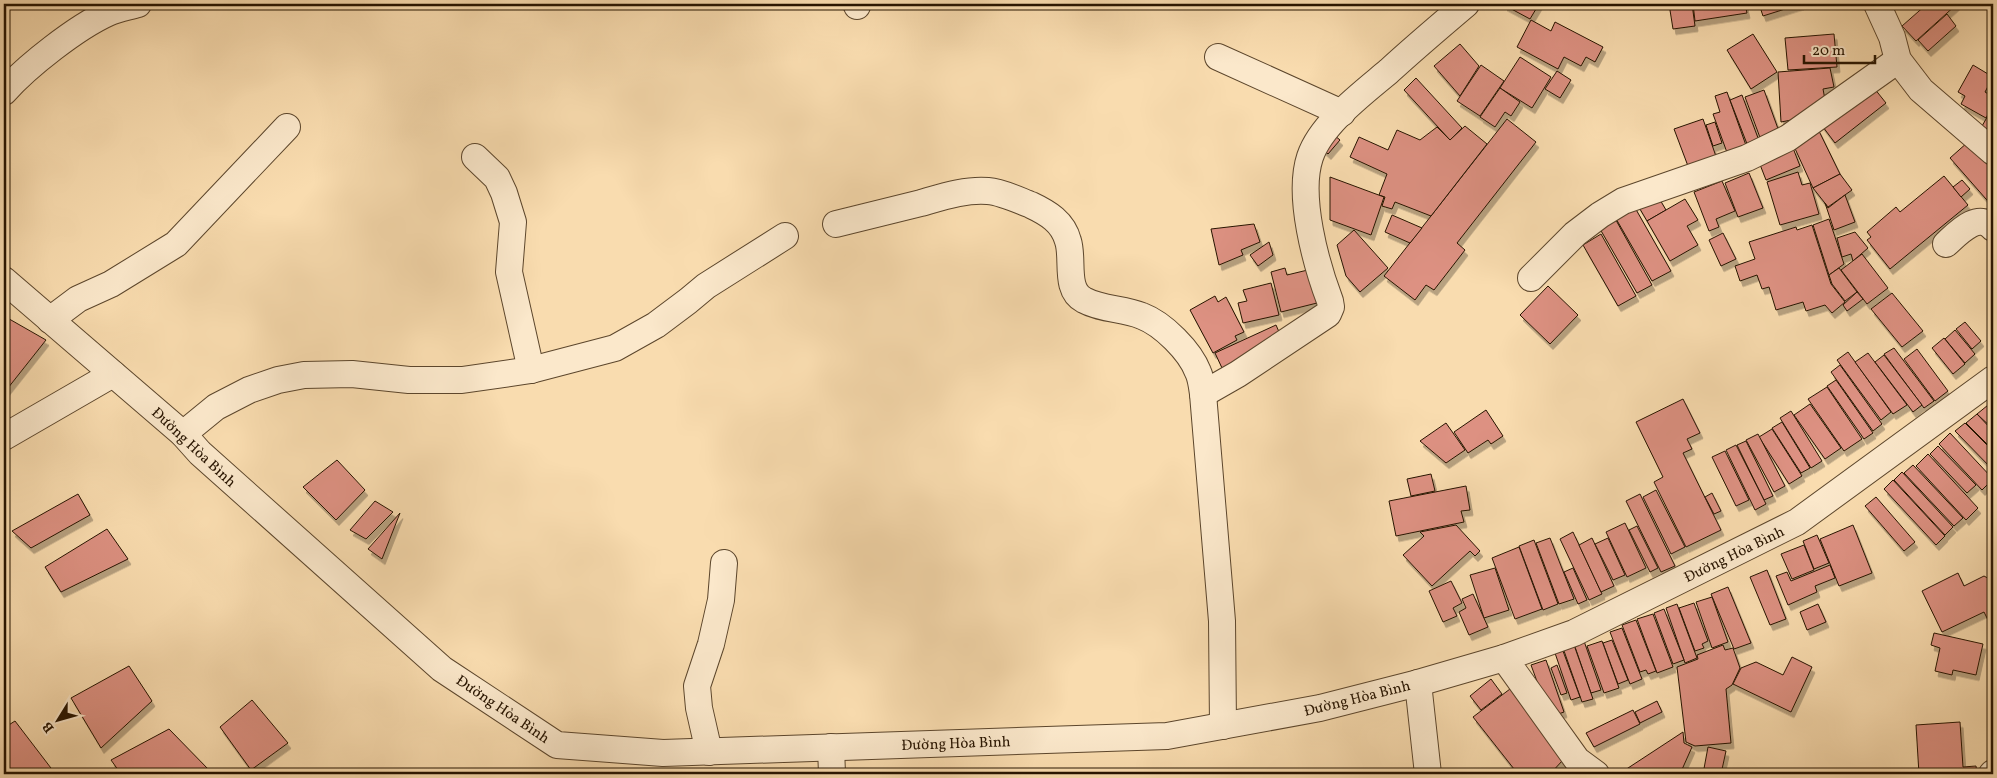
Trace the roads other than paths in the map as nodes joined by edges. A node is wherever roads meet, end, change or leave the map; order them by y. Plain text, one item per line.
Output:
1 (138, 4) edge
2 (1466, 4) edge
3 (1877, 4) edge
4 (1218, 57) dead end
5 (1898, 60) junction
6 (4, 92) edge
7 (1342, 113) junction
8 (287, 127) dead end
9 (1993, 152) edge
10 (475, 157) dead end
11 (836, 224) dead end
12 (1993, 228) edge
13 (785, 236) dead end
14 (1946, 244) dead end
15 (1531, 278) dead end
16 (4, 280) edge
17 (50, 320) junction
18 (532, 370) junction
19 (113, 374) junction
20 (1993, 379) edge
21 (1203, 394) junction
22 (183, 434) junction
23 (4, 437) edge
24 (724, 563) dead end
25 (1504, 658) junction
26 (1418, 683) junction
27 (1223, 726) junction
28 (831, 747) junction
29 (718, 759) edge
30 (832, 774) edge
31 (1428, 774) edge
32 (1596, 774) edge

1 - 6 street
2 - 7 street
3 - 5 street
4 - 7 street
5 - 9 street
5 - 15 street
7 - 21 street
8 - 17 street
10 - 18 street
11 - 21 street
12 - 14 street
13 - 18 street
16 - 17 street, Đường Hòa Bình
17 - 19 street, Đường Hòa Bình
18 - 22 street
19 - 22 street, Đường Hòa Bình
19 - 23 street
20 - 25 street, Đường Hòa Bình
21 - 27 street
22 - 29 street, Đường Hòa Bình
24 - 29 street
25 - 26 street, Đường Hòa Bình
25 - 32 street
26 - 27 street, Đường Hòa Bình
26 - 31 street
27 - 28 street, Đường Hòa Bình
28 - 29 street, Đường Hòa Bình
28 - 30 street

